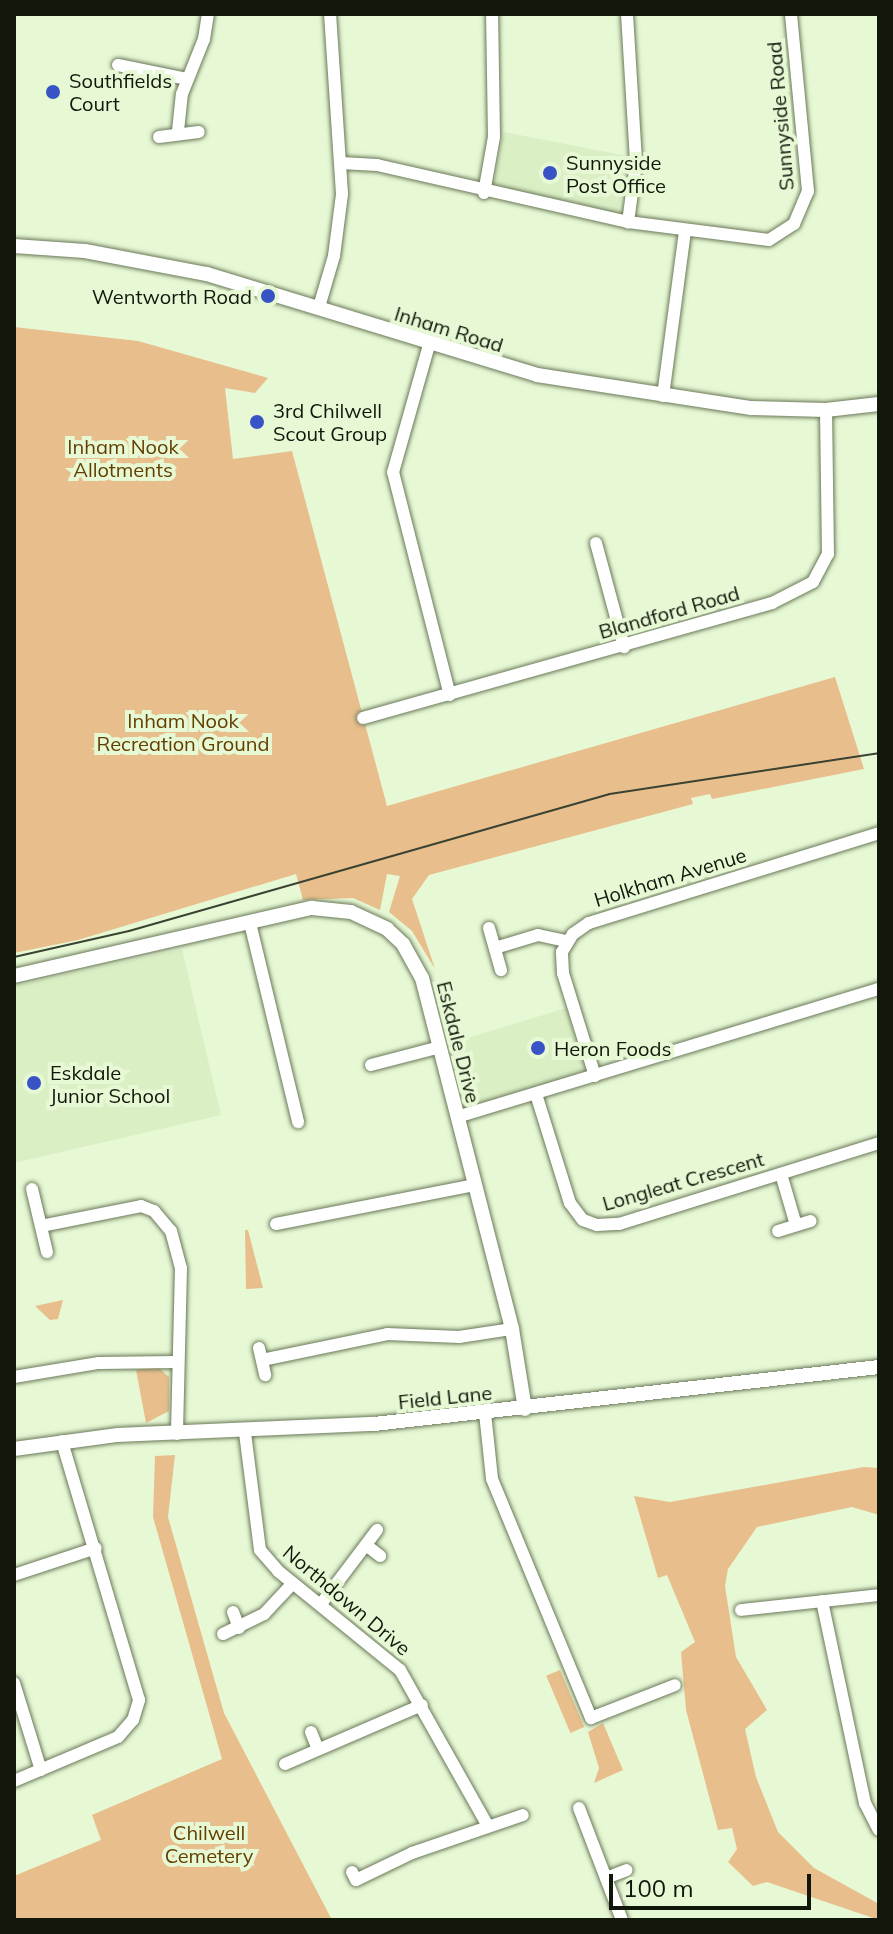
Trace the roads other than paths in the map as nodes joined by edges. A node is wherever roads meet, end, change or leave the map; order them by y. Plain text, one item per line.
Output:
1 (208, 14) edge
2 (330, 14) edge
3 (492, 14) edge
4 (627, 14) edge
5 (791, 14) edge
6 (118, 65) dead end
7 (187, 79) junction
8 (178, 131) junction
9 (199, 132) dead end
10 (159, 137) dead end
11 (341, 163) junction
12 (484, 193) junction
13 (628, 222) junction
14 (685, 231) junction
15 (14, 246) edge
16 (319, 307) junction
17 (429, 345) junction
18 (663, 396) junction
19 (879, 404) edge
20 (826, 410) junction
21 (596, 543) dead end
22 (624, 647) junction
23 (450, 695) junction
24 (363, 718) dead end
25 (879, 833) edge
26 (250, 923) junction
27 (489, 928) dead end
28 (566, 941) junction
29 (495, 948) junction
30 (501, 970) dead end
31 (14, 976) edge
32 (879, 989) edge
33 (440, 1047) junction
34 (371, 1065) dead end
35 (595, 1076) junction
36 (536, 1094) junction
37 (457, 1117) junction
38 (298, 1122) dead end
39 (879, 1143) edge
40 (781, 1174) junction
41 (475, 1185) junction
42 (32, 1189) dead end
43 (811, 1221) dead end
44 (276, 1224) dead end
45 (796, 1225) junction
46 (41, 1226) junction
47 (778, 1231) dead end
48 (47, 1252) dead end
49 (512, 1329) junction
50 (175, 1362) junction
51 (879, 1367) edge
52 (265, 1375) dead end
53 (14, 1377) edge
54 (525, 1409) junction
55 (485, 1413) junction
56 (245, 1433) junction
57 (177, 1434) junction
58 (62, 1441) junction
59 (14, 1449) edge
60 (377, 1530) dead end
61 (366, 1545) junction
62 (96, 1548) junction
63 (380, 1556) dead end
64 (14, 1575) edge
65 (293, 1583) junction
66 (879, 1595) edge
67 (822, 1601) junction
68 (321, 1604) junction
69 (741, 1610) dead end
70 (233, 1612) dead end
71 (239, 1628) junction
72 (223, 1634) dead end
73 (14, 1683) edge
74 (675, 1685) dead end
75 (422, 1705) junction
76 (311, 1732) dead end
77 (318, 1749) junction
78 (285, 1764) dead end
79 (41, 1770) junction
80 (14, 1781) edge
81 (579, 1808) dead end
82 (523, 1815) dead end
83 (488, 1826) junction
84 (879, 1830) edge
85 (627, 1870) dead end
86 (352, 1872) dead end
87 (606, 1878) junction
88 (622, 1920) edge

1 - 7 street
2 - 11 street
3 - 12 street
4 - 13 street
5 - 14 street, Sunnyside Road
6 - 7 street
7 - 8 street
8 - 9 street
8 - 10 street
11 - 12 street, Sunnyside Road
11 - 16 street
12 - 13 street, Sunnyside Road
13 - 14 street, Sunnyside Road
14 - 18 street
15 - 16 street, Inham Road
16 - 17 street, Inham Road
17 - 18 street, Inham Road
17 - 23 street
18 - 20 street, Inham Road
19 - 20 street, Inham Road
20 - 22 street, Blandford Road
21 - 22 street
22 - 23 street, Blandford Road
23 - 24 street, Blandford Road
25 - 28 street, Holkham Avenue
26 - 31 street, Eskdale Drive
26 - 33 street, Eskdale Drive
26 - 38 street
27 - 29 street
28 - 29 street
28 - 35 street
29 - 30 street
32 - 35 street
33 - 34 street
33 - 37 street, Eskdale Drive
35 - 36 street
36 - 37 street
36 - 40 street, Longleat Crescent
37 - 41 street, Eskdale Drive
39 - 40 street, Longleat Crescent
40 - 45 street
41 - 44 street
41 - 49 street, Eskdale Drive
42 - 46 street
43 - 45 street
45 - 47 street
46 - 48 street
46 - 50 street
49 - 52 street
49 - 54 street, Eskdale Drive
50 - 53 street
50 - 57 street
51 - 54 street, Field Lane
54 - 55 street, Field Lane
55 - 56 street, Field Lane
55 - 74 street
56 - 57 street, Field Lane
56 - 65 street, Northdown Drive
57 - 58 street, Field Lane
58 - 59 street, Field Lane
58 - 62 street
60 - 61 street
61 - 63 street
61 - 68 street
62 - 64 street
62 - 79 street
65 - 68 street, Northdown Drive
65 - 71 street
66 - 67 street
67 - 69 street
67 - 84 street
68 - 75 street, Northdown Drive
70 - 71 street
71 - 72 street
73 - 79 street
75 - 77 street
75 - 83 street, Northdown Drive
76 - 77 street
77 - 78 street
79 - 80 street
81 - 87 street
82 - 83 street
83 - 86 street
85 - 87 street
87 - 88 street

